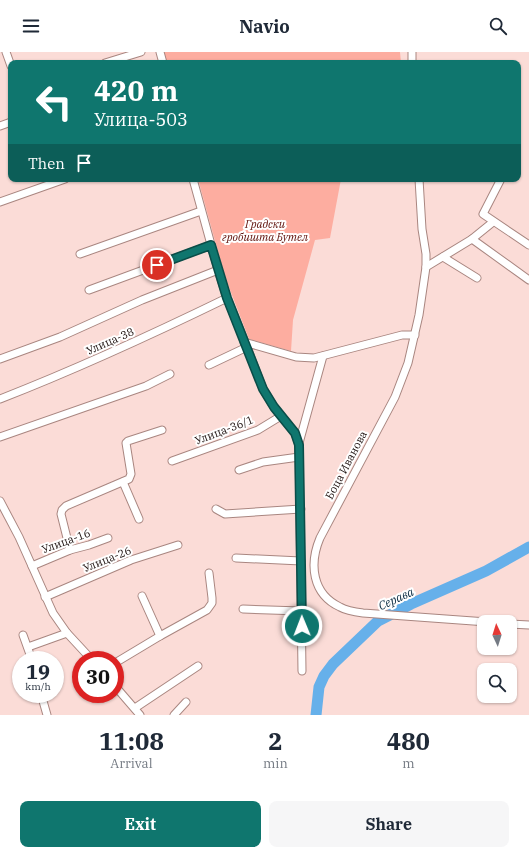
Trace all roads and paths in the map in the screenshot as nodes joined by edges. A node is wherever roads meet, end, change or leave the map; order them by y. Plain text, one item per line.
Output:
1 (141, 52) edge
2 (115, 60) edge
3 (57, 182) edge
4 (195, 182) edge
5 (419, 182) edge
6 (499, 182) edge
7 (0, 202) edge
8 (201, 211) junction
9 (494, 222) junction
10 (472, 240) junction
11 (211, 245) junction
12 (529, 245) edge
13 (80, 254) dead end
14 (443, 257) junction
15 (426, 267) junction
16 (218, 270) junction
17 (477, 278) dead end
18 (529, 280) edge
19 (89, 290) dead end
20 (227, 298) junction
21 (415, 335) junction
22 (246, 344) junction
23 (323, 356) junction
24 (0, 359) edge
25 (209, 365) dead end
26 (170, 374) dead end
27 (0, 399) edge
28 (281, 416) junction
29 (162, 430) dead end
30 (0, 437) edge
31 (299, 445) junction
32 (299, 457) junction
33 (172, 461) dead end
34 (239, 470) dead end
35 (123, 482) junction
36 (0, 501) edge
37 (216, 510) dead end
38 (301, 510) junction
39 (139, 519) dead end
40 (108, 538) dead end
41 (178, 545) dead end
42 (70, 550) junction
43 (236, 558) dead end
44 (301, 561) junction
45 (32, 566) junction
46 (301, 570) junction
47 (209, 574) dead end
48 (314, 575) junction
49 (46, 596) junction
50 (142, 596) dead end
51 (244, 609) dead end
52 (301, 611) junction
53 (477, 621) edge
54 (517, 624) edge
55 (529, 625) edge
56 (67, 633) junction
57 (23, 635) dead end
58 (160, 636) junction
59 (28, 647) junction
60 (29, 651) edge
61 (84, 651) edge
62 (124, 658) edge
63 (198, 666) dead end
64 (302, 670) dead end
65 (124, 696) edge
66 (186, 702) dead end
67 (44, 703) edge
68 (135, 708) junction
69 (47, 715) edge
70 (140, 715) edge
71 (174, 715) edge

1 - 2 street
3 - 7 street
4 - 8 street
5 - 15 street, Боца Иванова
6 - 9 street
8 - 11 street
8 - 13 street
9 - 10 street
9 - 12 street
10 - 14 street
10 - 18 street
11 - 16 street
11 - 19 street
14 - 15 street
14 - 17 street
15 - 21 street, Боца Иванова
16 - 20 street
16 - 24 street
20 - 22 street
20 - 27 street, Улица-38
21 - 23 street
21 - 48 street, Боца Иванова
22 - 23 street
22 - 25 street
22 - 28 street
23 - 31 street
26 - 30 street
28 - 31 street
28 - 33 street, Улица-36/1
29 - 35 street
31 - 32 street
32 - 34 street
32 - 38 street
35 - 39 street
35 - 42 street
36 - 45 street
37 - 38 street
38 - 44 street
40 - 42 street, Улица-16
41 - 49 street, Улица-26
42 - 45 street, Улица-16
43 - 44 street
44 - 46 street
45 - 49 street
46 - 48 street
46 - 52 street
47 - 58 street
48 - 53 street, Боца Иванова
49 - 56 street
50 - 58 street
51 - 52 street
52 - 64 street
54 - 55 street
56 - 59 street
56 - 61 street
57 - 59 street
58 - 62 street
59 - 60 street
63 - 68 street
65 - 68 street
66 - 71 street
67 - 69 street
68 - 70 street

